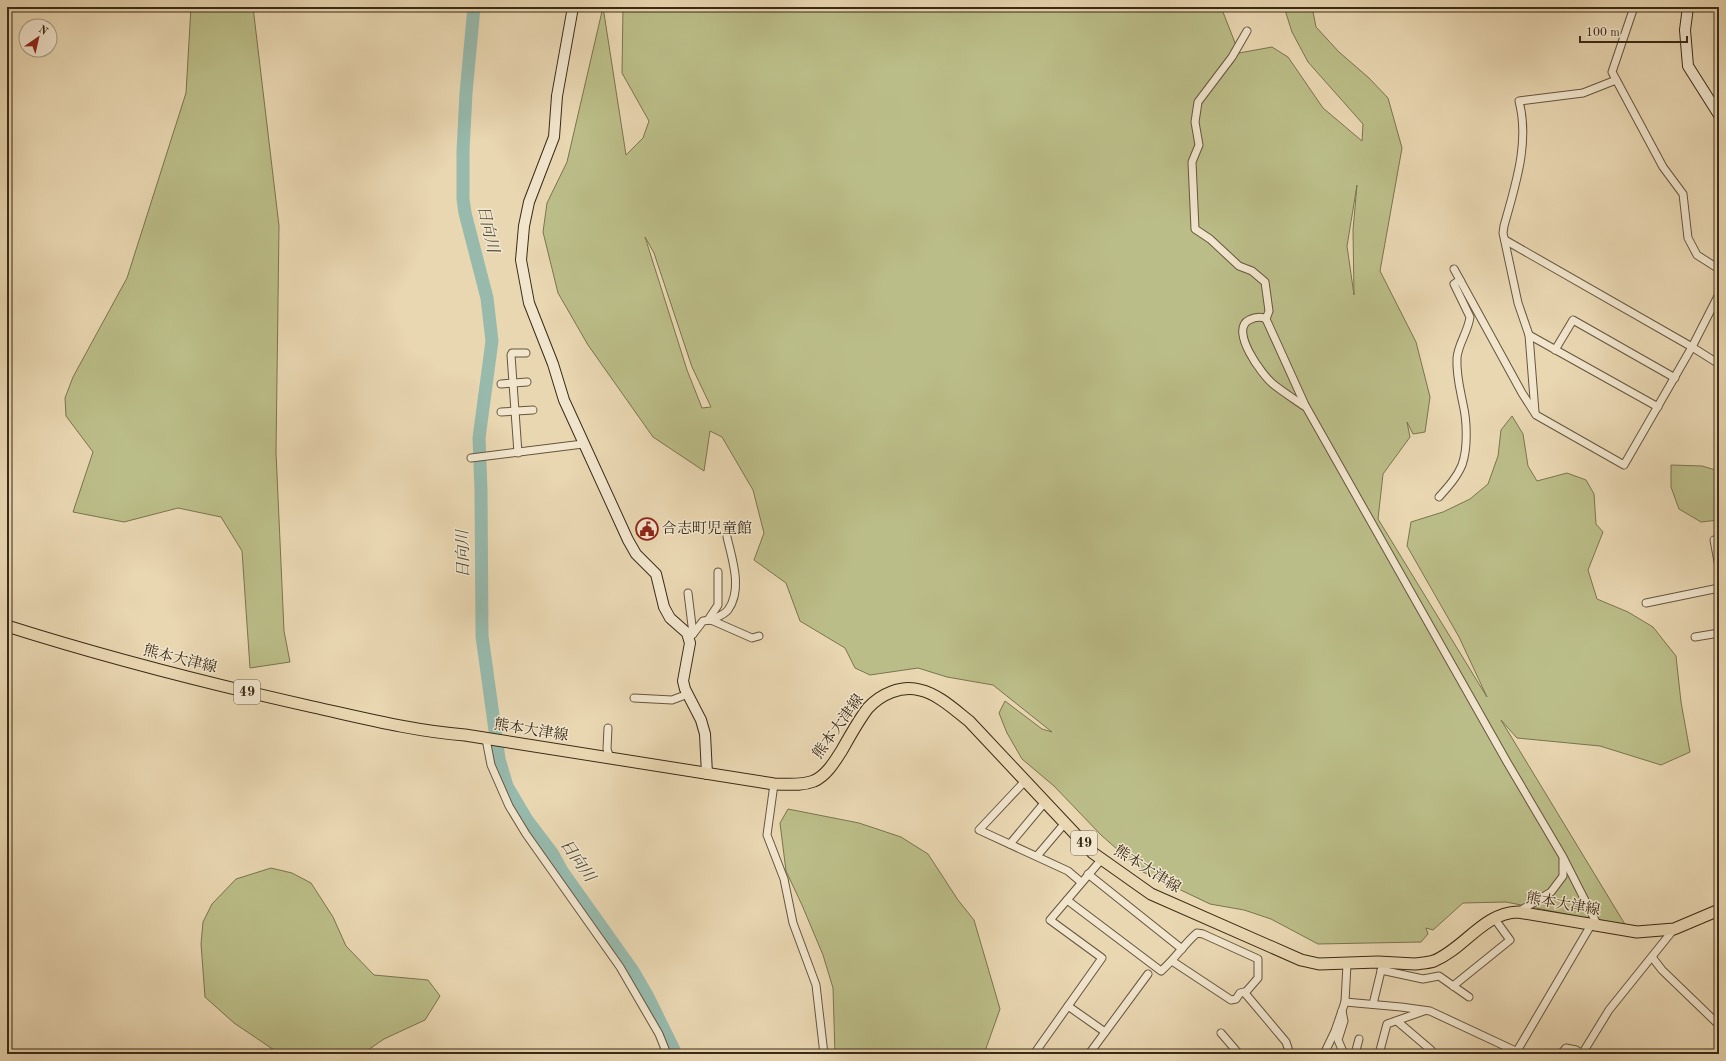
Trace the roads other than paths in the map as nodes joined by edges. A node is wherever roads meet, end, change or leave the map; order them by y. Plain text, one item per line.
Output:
1 (573, 7) edge
2 (1634, 7) edge
3 (1688, 7) edge
4 (1246, 30) dead end
5 (1616, 80) junction
6 (1719, 115) edge
7 (1505, 240) junction
8 (1454, 268) dead end
9 (1719, 269) edge
10 (1460, 280) junction
11 (1719, 294) edge
12 (1266, 319) junction
13 (1529, 335) junction
14 (1692, 347) junction
15 (1556, 350) junction
16 (526, 353) dead end
17 (1719, 364) edge
18 (1675, 378) junction
19 (527, 382) dead end
20 (514, 383) junction
21 (501, 384) dead end
22 (1306, 406) junction
23 (1658, 407) junction
24 (533, 410) dead end
25 (515, 411) junction
26 (501, 412) dead end
27 (1536, 414) junction
28 (583, 444) junction
29 (518, 453) junction
30 (471, 458) dead end
31 (1439, 497) dead end
32 (727, 536) dead end
33 (1714, 540) dead end
34 (1719, 567) edge
35 (718, 572) dead end
36 (1719, 588) edge
37 (688, 593) dead end
38 (1646, 603) dead end
39 (710, 620) junction
40 (7, 626) edge
41 (1719, 633) edge
42 (690, 636) junction
43 (759, 636) dead end
44 (1695, 637) dead end
45 (688, 694) junction
46 (634, 698) dead end
47 (608, 728) dead end
48 (489, 739) junction
49 (610, 758) junction
50 (707, 774) junction
51 (1025, 781) junction
52 (774, 784) junction
53 (1045, 802) junction
54 (1065, 823) junction
55 (1010, 844) junction
56 (1037, 856) junction
57 (1563, 858) junction
58 (1101, 860) junction
59 (1088, 874) junction
60 (1081, 882) junction
61 (1067, 900) junction
62 (1719, 910) edge
63 (1518, 912) junction
64 (1494, 918) junction
65 (1594, 926) junction
66 (1674, 929) junction
67 (1182, 949) junction
68 (1652, 957) junction
69 (1172, 962) junction
70 (1347, 964) junction
71 (1382, 966) junction
72 (1148, 974) dead end
73 (1453, 986) junction
74 (1245, 993) junction
75 (1469, 997) dead end
76 (1345, 1002) junction
77 (1373, 1004) junction
78 (1068, 1006) junction
79 (1426, 1010) junction
80 (1342, 1011) junction
81 (1397, 1021) junction
82 (1719, 1025) edge
83 (1105, 1032) junction
84 (1221, 1033) dead end
85 (1359, 1039) dead end
86 (1719, 1051) edge
87 (1520, 1053) edge
88 (667, 1054) edge
89 (824, 1054) edge
90 (1034, 1054) edge
91 (1089, 1054) edge
92 (1239, 1054) edge
93 (1290, 1054) edge
94 (1324, 1054) edge
95 (1344, 1054) edge
96 (1355, 1054) edge
97 (1379, 1054) edge
98 (1432, 1054) edge
99 (1561, 1054) edge
100 (1582, 1054) edge
101 (1715, 1054) edge

1 - 28 street
2 - 5 street
3 - 6 street
4 - 12 street
5 - 7 street
5 - 9 street
7 - 13 street
7 - 14 street
8 - 10 street
10 - 27 street
10 - 31 street
11 - 14 street
12 - 22 street
12 - 22 street
13 - 15 street
13 - 27 street
14 - 17 street
14 - 18 street
15 - 18 street
15 - 23 street
16 - 20 street
18 - 23 street
19 - 20 street
20 - 21 street
20 - 25 street
22 - 57 street
23 - 27 street
24 - 25 street
25 - 26 street
25 - 29 street
28 - 29 street
28 - 42 street
29 - 30 street
32 - 39 street
33 - 34 street
35 - 39 street
36 - 38 street
37 - 42 street
39 - 42 street
39 - 43 street
40 - 48 main road, 熊本大津線 / 49
41 - 44 street
42 - 45 street
45 - 46 street
45 - 50 street
47 - 49 street
48 - 49 main road, 熊本大津線 / 49
48 - 88 street
49 - 50 main road, 熊本大津線 / 49
50 - 52 main road, 熊本大津線 / 49
51 - 52 main road, 熊本大津線 / 49
51 - 53 main road, 熊本大津線 / 49
51 - 55 street
52 - 89 street
53 - 54 main road, 熊本大津線 / 49
53 - 55 street
54 - 56 street
54 - 58 main road, 熊本大津線 / 49
55 - 56 street
56 - 60 street
57 - 63 street
57 - 65 street
58 - 59 street
58 - 70 main road, 熊本大津線 / 49
59 - 60 street
59 - 67 street
60 - 61 street
61 - 69 street
61 - 78 street
62 - 66 main road, 熊本大津線 / 49
63 - 64 main road, 熊本大津線 / 49
63 - 65 main road, 熊本大津線 / 49
64 - 71 main road, 熊本大津線 / 49
64 - 73 street
65 - 66 main road, 熊本大津線 / 49
65 - 87 street
66 - 68 street
67 - 69 street
67 - 74 street
68 - 82 street
68 - 100 street
69 - 74 street
70 - 71 main road, 熊本大津線 / 49
70 - 76 street
71 - 73 street
71 - 77 street
72 - 83 street
73 - 75 street
74 - 93 street
76 - 77 street
76 - 80 street
77 - 79 street
78 - 83 street
78 - 90 street
79 - 81 street
79 - 87 street
80 - 94 street
80 - 95 street
81 - 97 street
81 - 98 street
83 - 91 street
84 - 92 street
85 - 96 street
86 - 101 street
99 - 100 street

